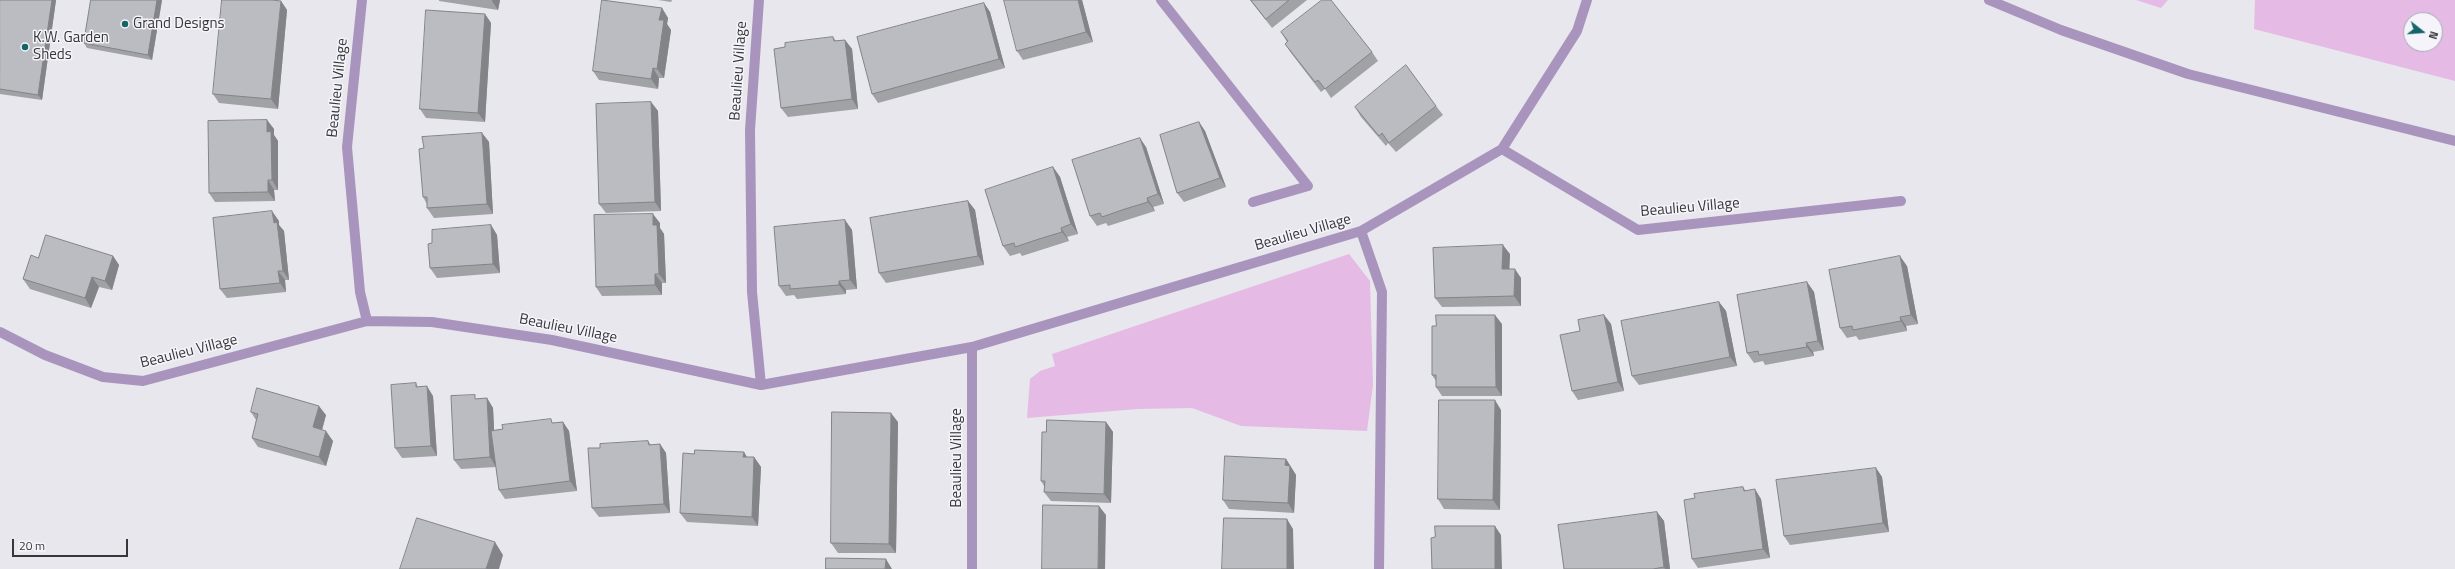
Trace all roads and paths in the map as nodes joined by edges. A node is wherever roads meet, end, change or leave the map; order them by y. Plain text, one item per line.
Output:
1 (362, 0) edge
2 (759, 0) edge
3 (1161, 0) edge
4 (1587, 0) edge
5 (1989, 0) edge
6 (2455, 141) edge
7 (1502, 149) junction
8 (1901, 201) dead end
9 (1252, 202) dead end
10 (1361, 231) junction
11 (367, 321) junction
12 (0, 332) edge
13 (972, 347) junction
14 (760, 385) junction
15 (972, 569) edge
16 (1379, 569) edge

1 - 11 street, Beaulieu Village
2 - 14 street, Beaulieu Village
3 - 9 street
4 - 7 street
5 - 6 street
7 - 8 street, Beaulieu Village
7 - 10 street
10 - 13 street, Beaulieu Village
10 - 16 street, Beaulieu Village
11 - 12 street, Beaulieu Village
11 - 14 street, Beaulieu Village
13 - 14 street, Beaulieu Village
13 - 15 street, Beaulieu Village

